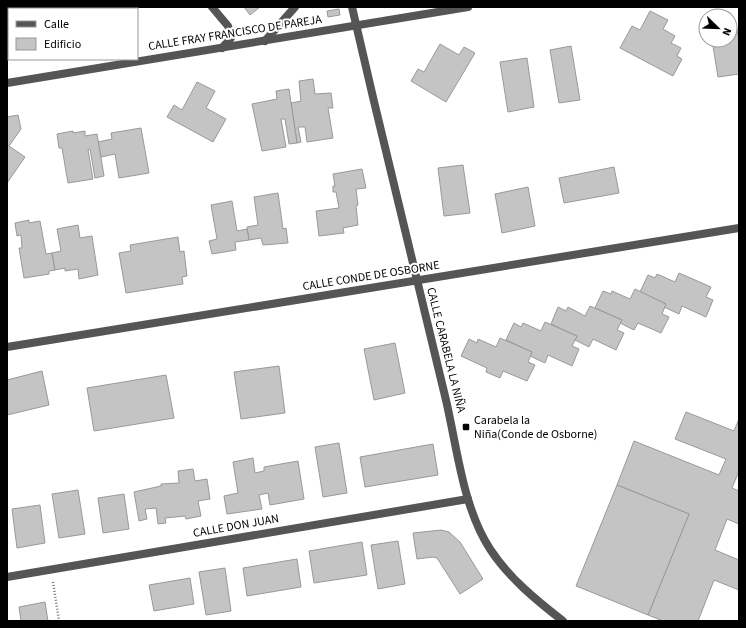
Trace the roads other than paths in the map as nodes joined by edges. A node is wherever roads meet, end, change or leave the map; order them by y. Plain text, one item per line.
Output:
1 (212, 7) edge
2 (295, 7) edge
3 (352, 7) edge
4 (468, 7) edge
5 (356, 25) junction
6 (265, 41) junction
7 (222, 48) junction
8 (7, 83) edge
9 (739, 228) edge
10 (417, 281) junction
11 (7, 348) edge
12 (468, 499) junction
13 (7, 577) edge
14 (563, 621) edge

1 - 7 street
2 - 6 street
3 - 5 street, CALLE CARABELA LA NIÑA
4 - 5 street, CALLE FRAY FRANCISCO DE PAREJA
5 - 6 street, CALLE FRAY FRANCISCO DE PAREJA
5 - 10 street, CALLE CARABELA LA NIÑA
6 - 7 street, CALLE FRAY FRANCISCO DE PAREJA
7 - 8 street, CALLE FRAY FRANCISCO DE PAREJA
9 - 10 street, CALLE CONDE DE OSBORNE
10 - 11 street, CALLE CONDE DE OSBORNE
10 - 12 street, CALLE CARABELA LA NIÑA
12 - 13 street, CALLE DON JUAN
12 - 14 street, CALLE CARABELA LA NIÑA

